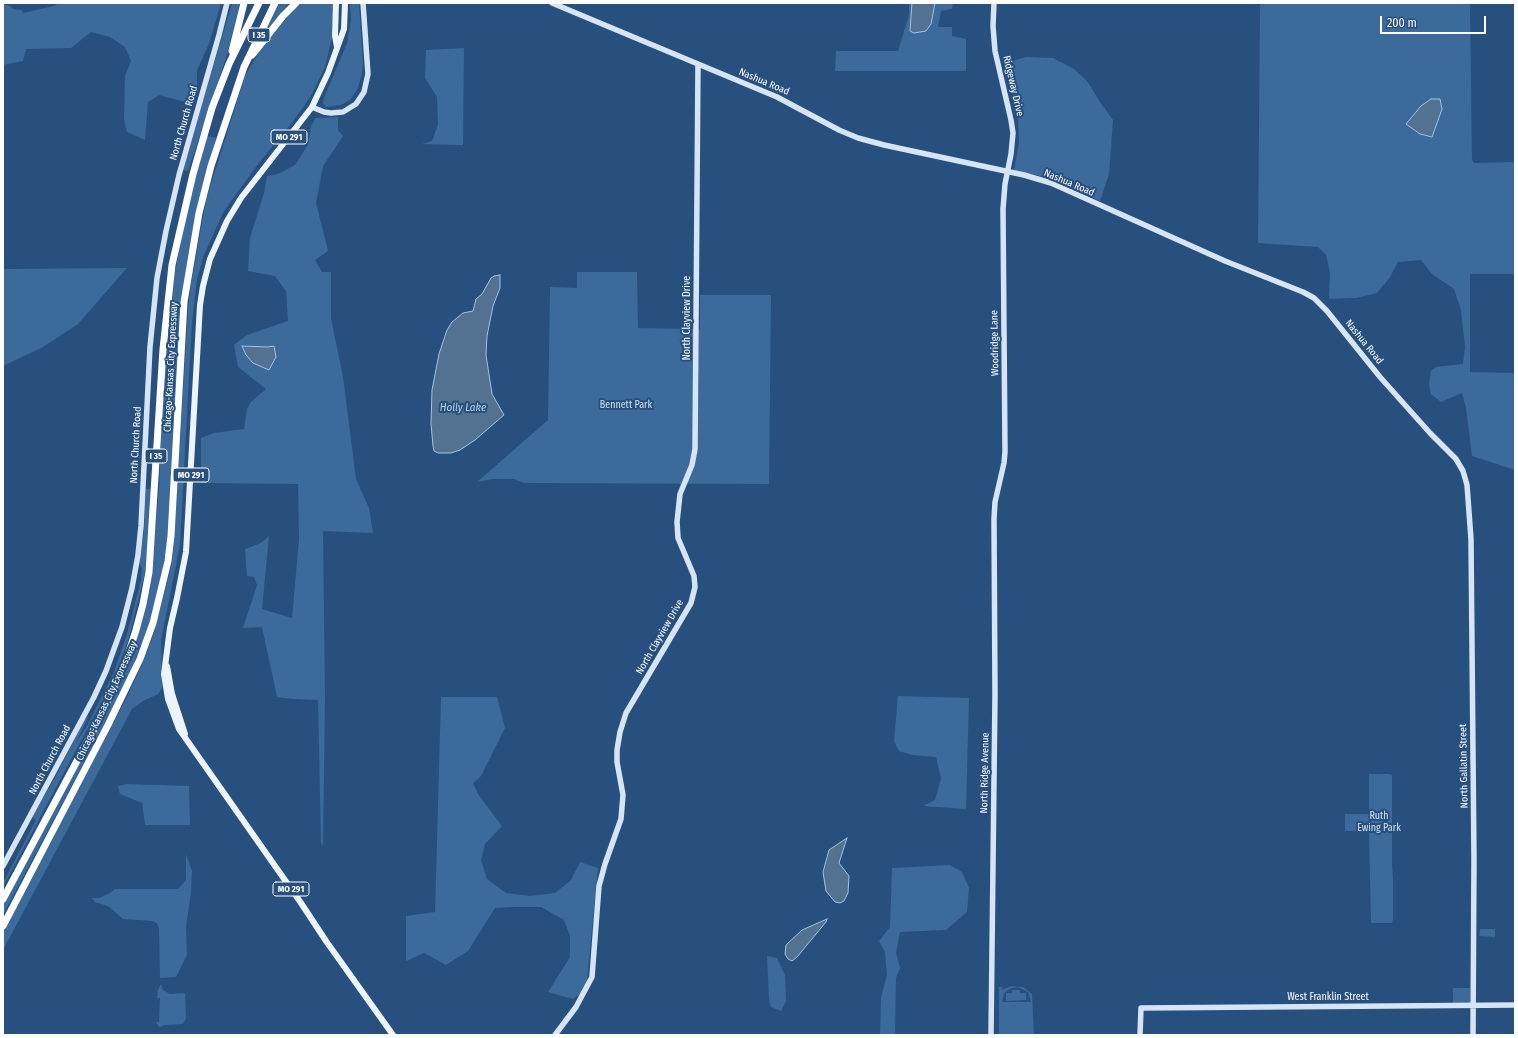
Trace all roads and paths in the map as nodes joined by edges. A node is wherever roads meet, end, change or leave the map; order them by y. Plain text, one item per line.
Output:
1 (227, 3) edge
2 (244, 3) edge
3 (259, 3) edge
4 (275, 3) edge
5 (296, 3) edge
6 (336, 3) edge
7 (346, 3) edge
8 (363, 3) edge
9 (552, 3) edge
10 (994, 3) edge
11 (338, 48) junction
12 (229, 64) junction
13 (698, 64) junction
14 (244, 66) junction
15 (312, 107) junction
16 (1007, 172) junction
17 (1469, 497) joint
18 (994, 512) joint
19 (3, 866) edge
20 (3, 899) edge
21 (3, 926) edge
22 (1473, 1005) junction
23 (1515, 1005) edge
24 (393, 1035) edge
25 (556, 1035) edge
26 (990, 1035) edge
27 (1140, 1035) edge
28 (1473, 1035) edge

1 - 19 street, North Church Road
2 - 12 highway
3 - 12 highway, Chicago-Kansas City Expressway / I 35
4 - 14 highway, Chicago-Kansas City Expressway / I 35
5 - 14 highway
6 - 11 main road, MO 291
7 - 11 main road, MO 291
8 - 15 street
9 - 13 street, Nashua Road
10 - 16 street, Ridgeway Drive
11 - 15 main road, MO 291
12 - 20 highway, Chicago-Kansas City Expressway / I 35
13 - 16 street, Nashua Road
13 - 25 street, North Clayview Drive
14 - 21 highway, Chicago-Kansas City Expressway / I 35
15 - 24 main road, MO 291
16 - 17 street, Nashua Road
16 - 18 street, Woodridge Lane
17 - 22 street, North Gallatin Street
18 - 26 street, North Ridge Avenue
22 - 23 street, West Franklin Street
22 - 27 street, West Franklin Street
22 - 28 street, North Gallatin Street

